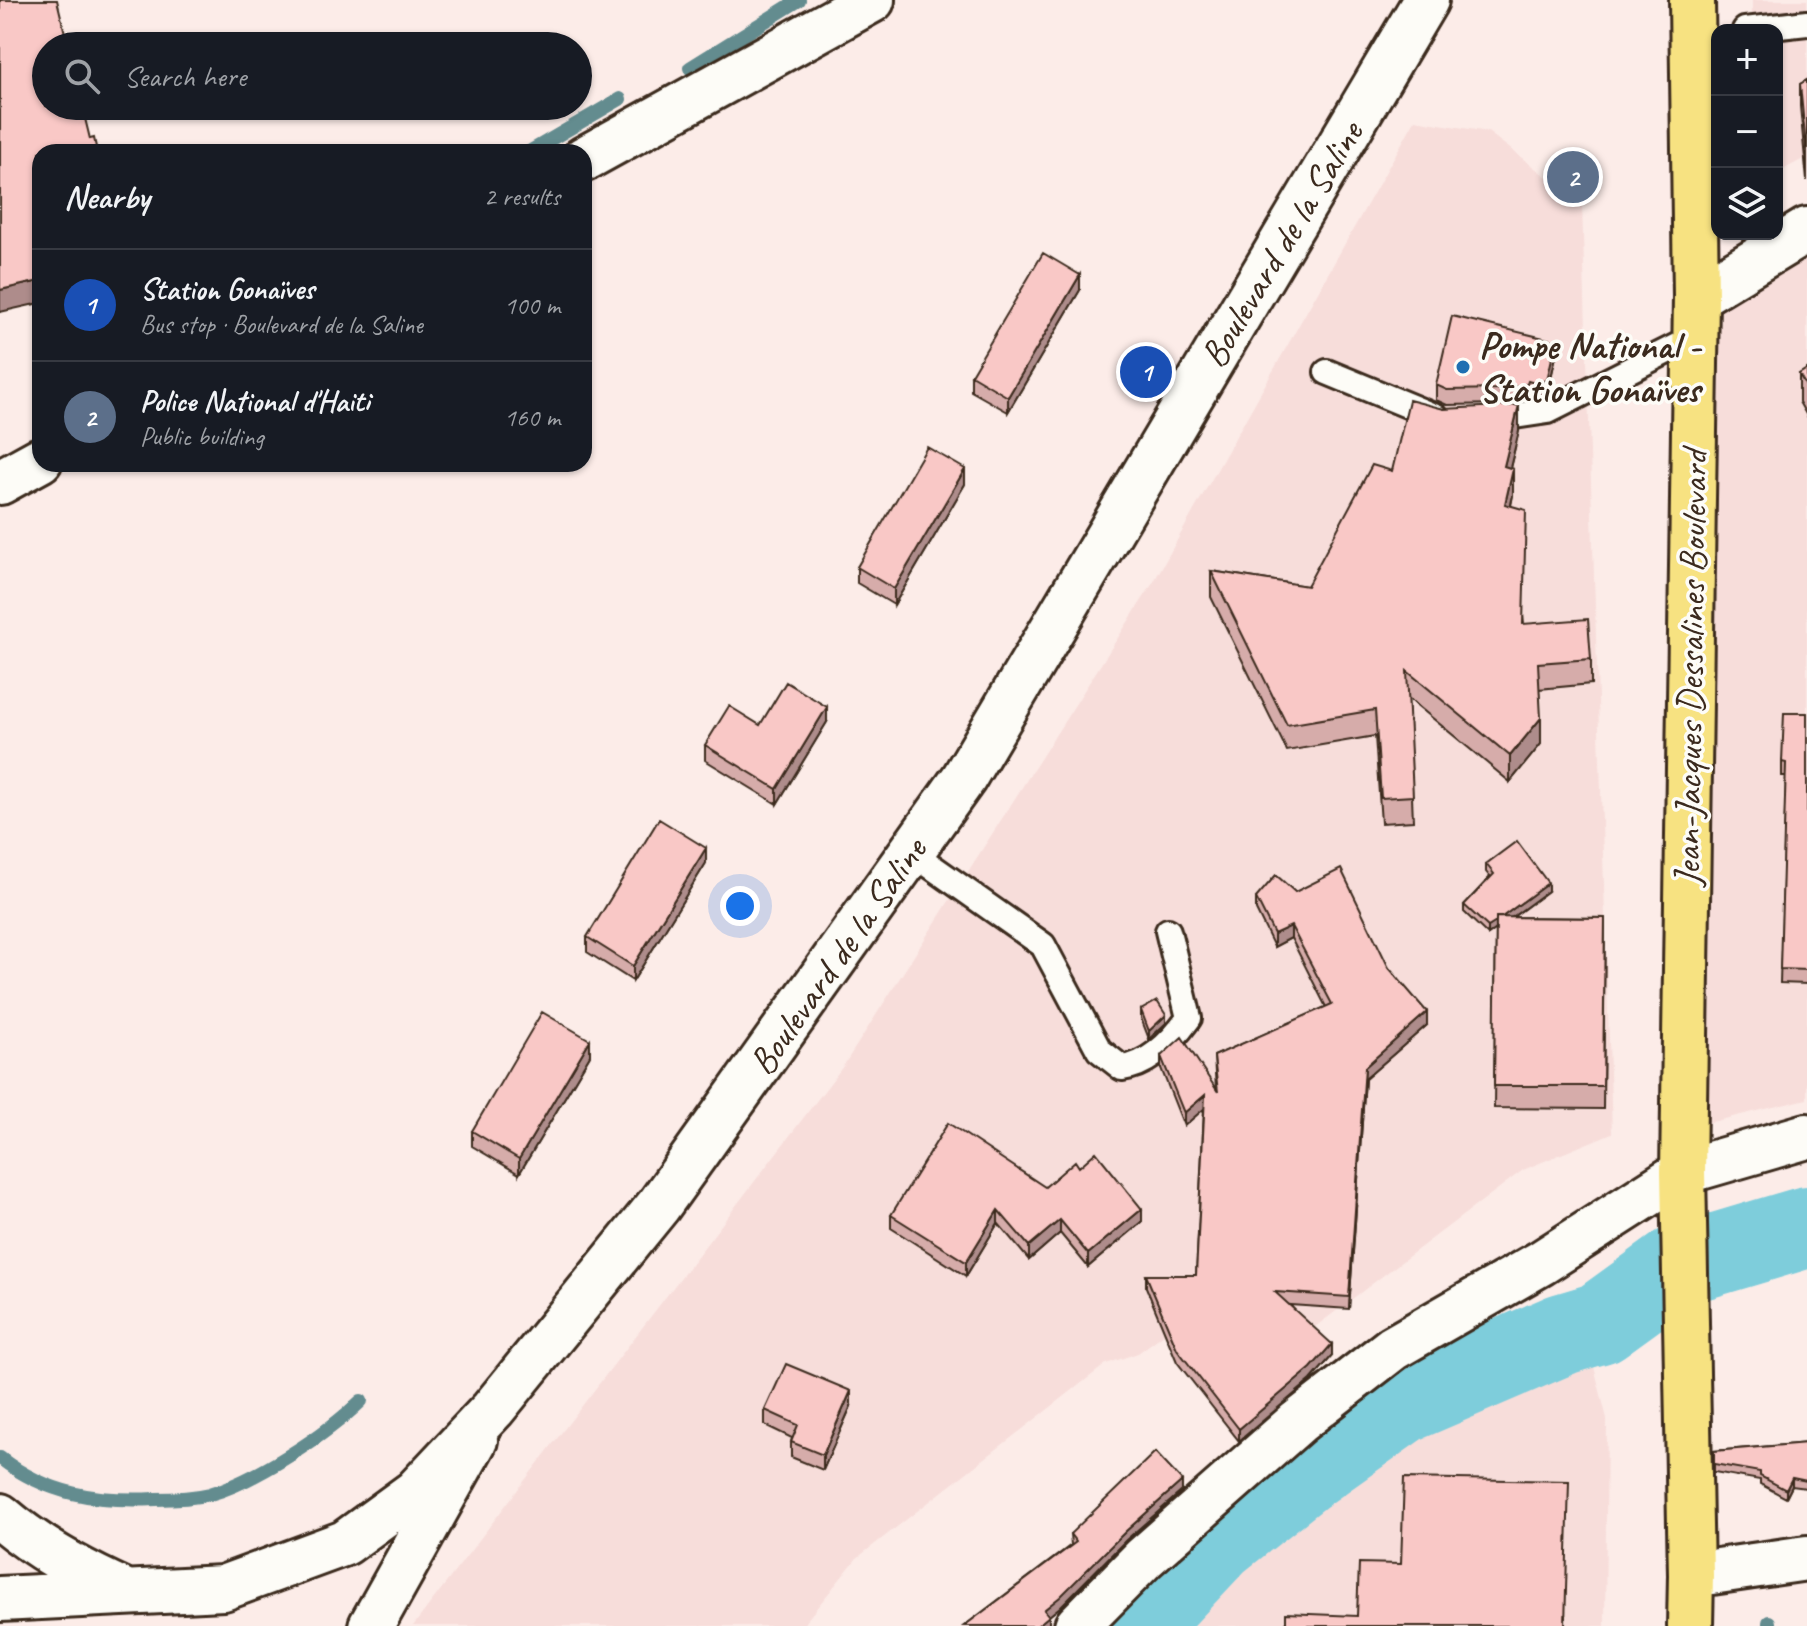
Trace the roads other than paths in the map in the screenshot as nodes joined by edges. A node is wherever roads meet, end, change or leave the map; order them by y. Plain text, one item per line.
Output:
1 (872, 0) edge
2 (1426, 0) edge
3 (1701, 23) edge
4 (1807, 23) edge
5 (1783, 26) edge
6 (592, 155) edge
7 (1807, 230) edge
8 (1696, 317) junction
9 (1327, 372) dead end
10 (32, 464) edge
11 (0, 482) edge
12 (911, 852) junction
13 (1168, 931) dead end
14 (1807, 1136) edge
15 (1683, 1172) junction
16 (493, 1409) junction
17 (0, 1516) edge
18 (1807, 1558) edge
19 (1691, 1575) junction
20 (126, 1592) junction
21 (0, 1599) edge
22 (58, 1626) edge
23 (371, 1626) edge
24 (1077, 1626) edge
25 (1690, 1626) edge

1 - 6 main road
2 - 12 main road, Boulevard de la Saline
3 - 8 main road, Jean-Jacques Dessalines Boulevard
4 - 5 lane
7 - 8 main road
8 - 9 lane
8 - 15 main road, Jean-Jacques Dessalines Boulevard
10 - 11 main road
12 - 13 lane
12 - 16 main road, Boulevard de la Saline
14 - 15 main road
15 - 19 main road, Jean-Jacques Dessalines Boulevard
15 - 24 main road
16 - 20 main road, Boulevard de la Saline
16 - 23 main road
17 - 20 main road
18 - 19 main road
19 - 25 main road
20 - 21 main road, Boulevard de la Saline
20 - 22 main road

